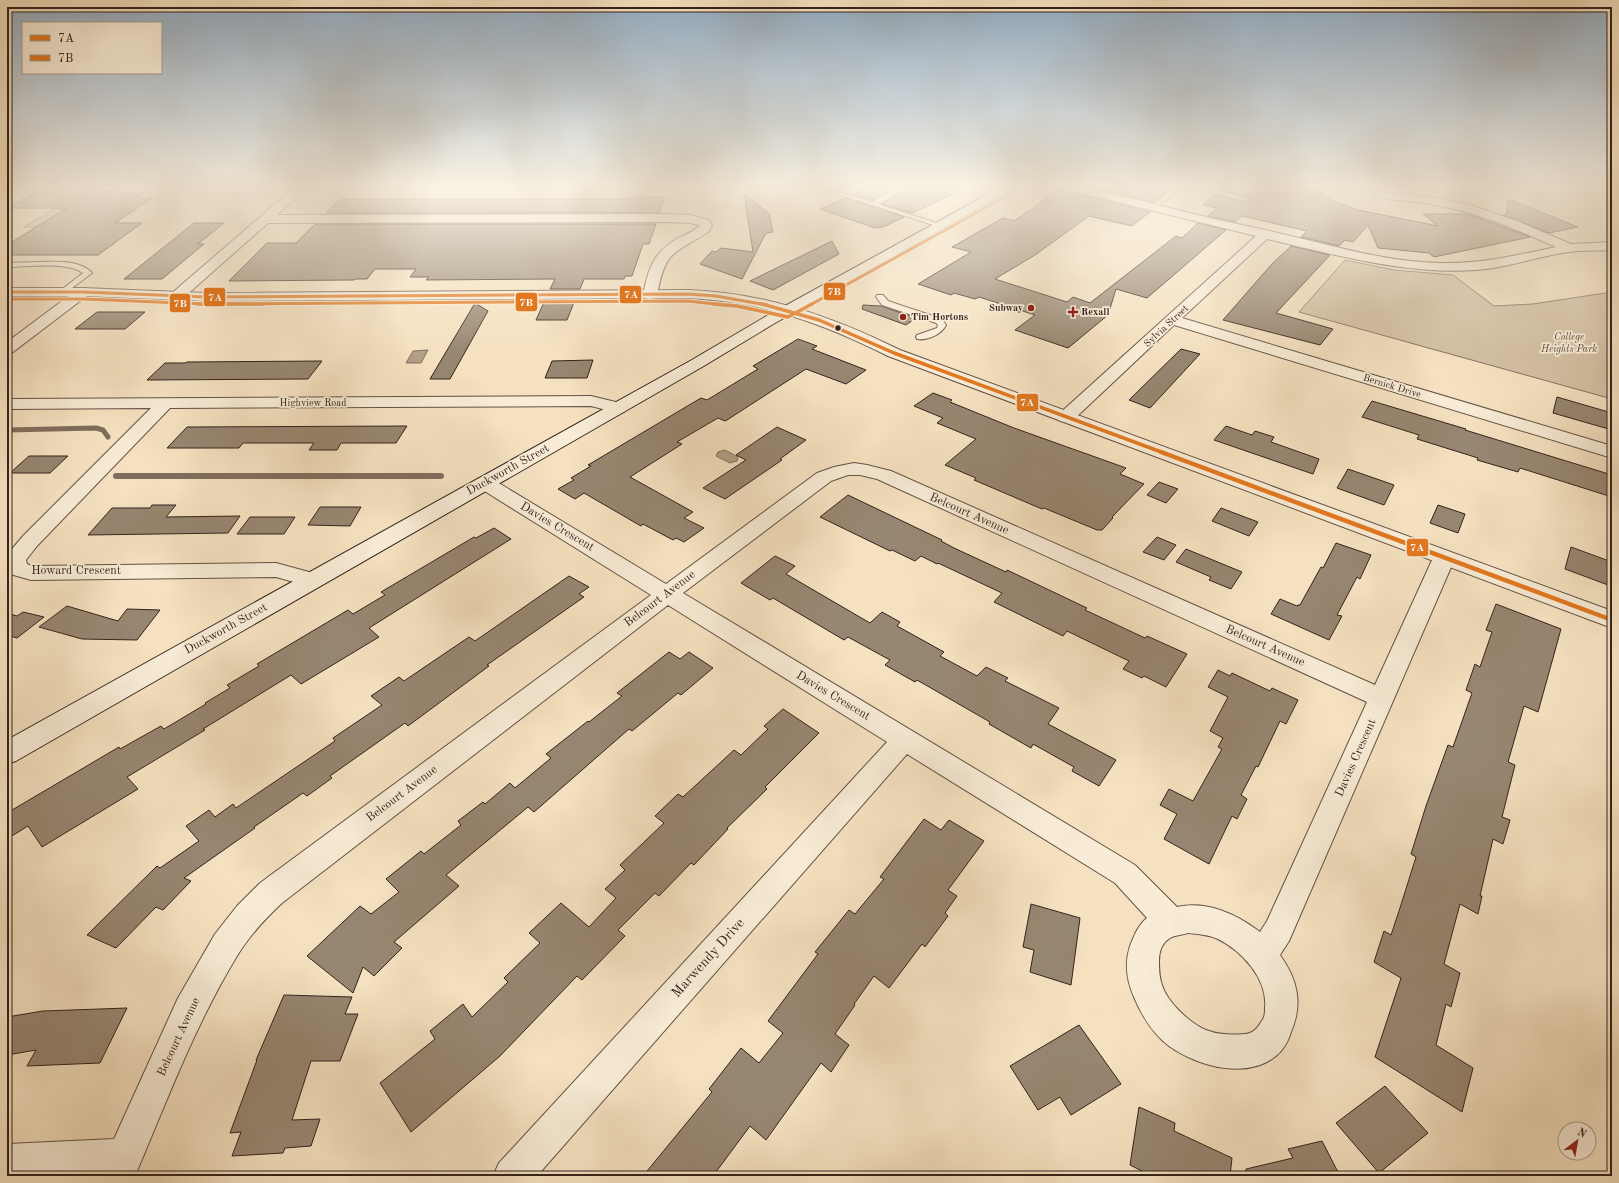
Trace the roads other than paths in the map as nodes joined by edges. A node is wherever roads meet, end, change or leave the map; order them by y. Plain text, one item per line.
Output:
1 (238, 242) edge
2 (681, 242) edge
3 (911, 242) edge
4 (1256, 242) edge
5 (1300, 242) edge
6 (1555, 242) edge
7 (1612, 246) edge
8 (1569, 248) junction
9 (7, 265) edge
10 (7, 292) edge
11 (64, 292) junction
12 (83, 292) junction
13 (650, 295) junction
14 (176, 296) junction
15 (880, 297) dead end
16 (787, 310) junction
17 (1172, 320) junction
18 (920, 337) dead end
19 (7, 349) edge
20 (166, 403) junction
21 (7, 404) edge
22 (618, 408) junction
23 (1066, 417) junction
24 (1612, 452) edge
25 (485, 483) junction
26 (1444, 558) junction
27 (312, 580) junction
28 (666, 594) junction
29 (1612, 620) edge
30 (1382, 698) junction
31 (905, 739) junction
32 (7, 753) edge
33 (1171, 922) junction
34 (1262, 955) junction
35 (7, 1162) edge
36 (121, 1166) edge
37 (512, 1176) edge

1 - 14 street
2 - 13 street
3 - 16 street, Duckworth Street
4 - 17 street, Sylvia Street
5 - 8 street
6 - 8 street
7 - 8 street
9 - 11 lane
10 - 11 street
11 - 12 street
12 - 14 street
12 - 19 street
13 - 14 street
13 - 16 street
15 - 18 lane
16 - 22 street, Duckworth Street
16 - 23 street
17 - 23 street, Sylvia Street
17 - 24 street, Bernick Drive
20 - 21 street, Highview Road
20 - 22 street, Highview Road
20 - 27 street, Howard Crescent
22 - 25 street, Duckworth Street
23 - 26 street
25 - 27 street, Duckworth Street
25 - 28 street, Davies Crescent
26 - 29 street
26 - 30 street, Davies Crescent
27 - 32 street, Duckworth Street
28 - 30 street, Belcourt Avenue
28 - 31 street, Davies Crescent
28 - 36 street, Belcourt Avenue
30 - 34 street, Davies Crescent
31 - 33 street, Davies Crescent
31 - 37 street, Marwendy Drive
33 - 34 street
33 - 34 street
35 - 36 street

